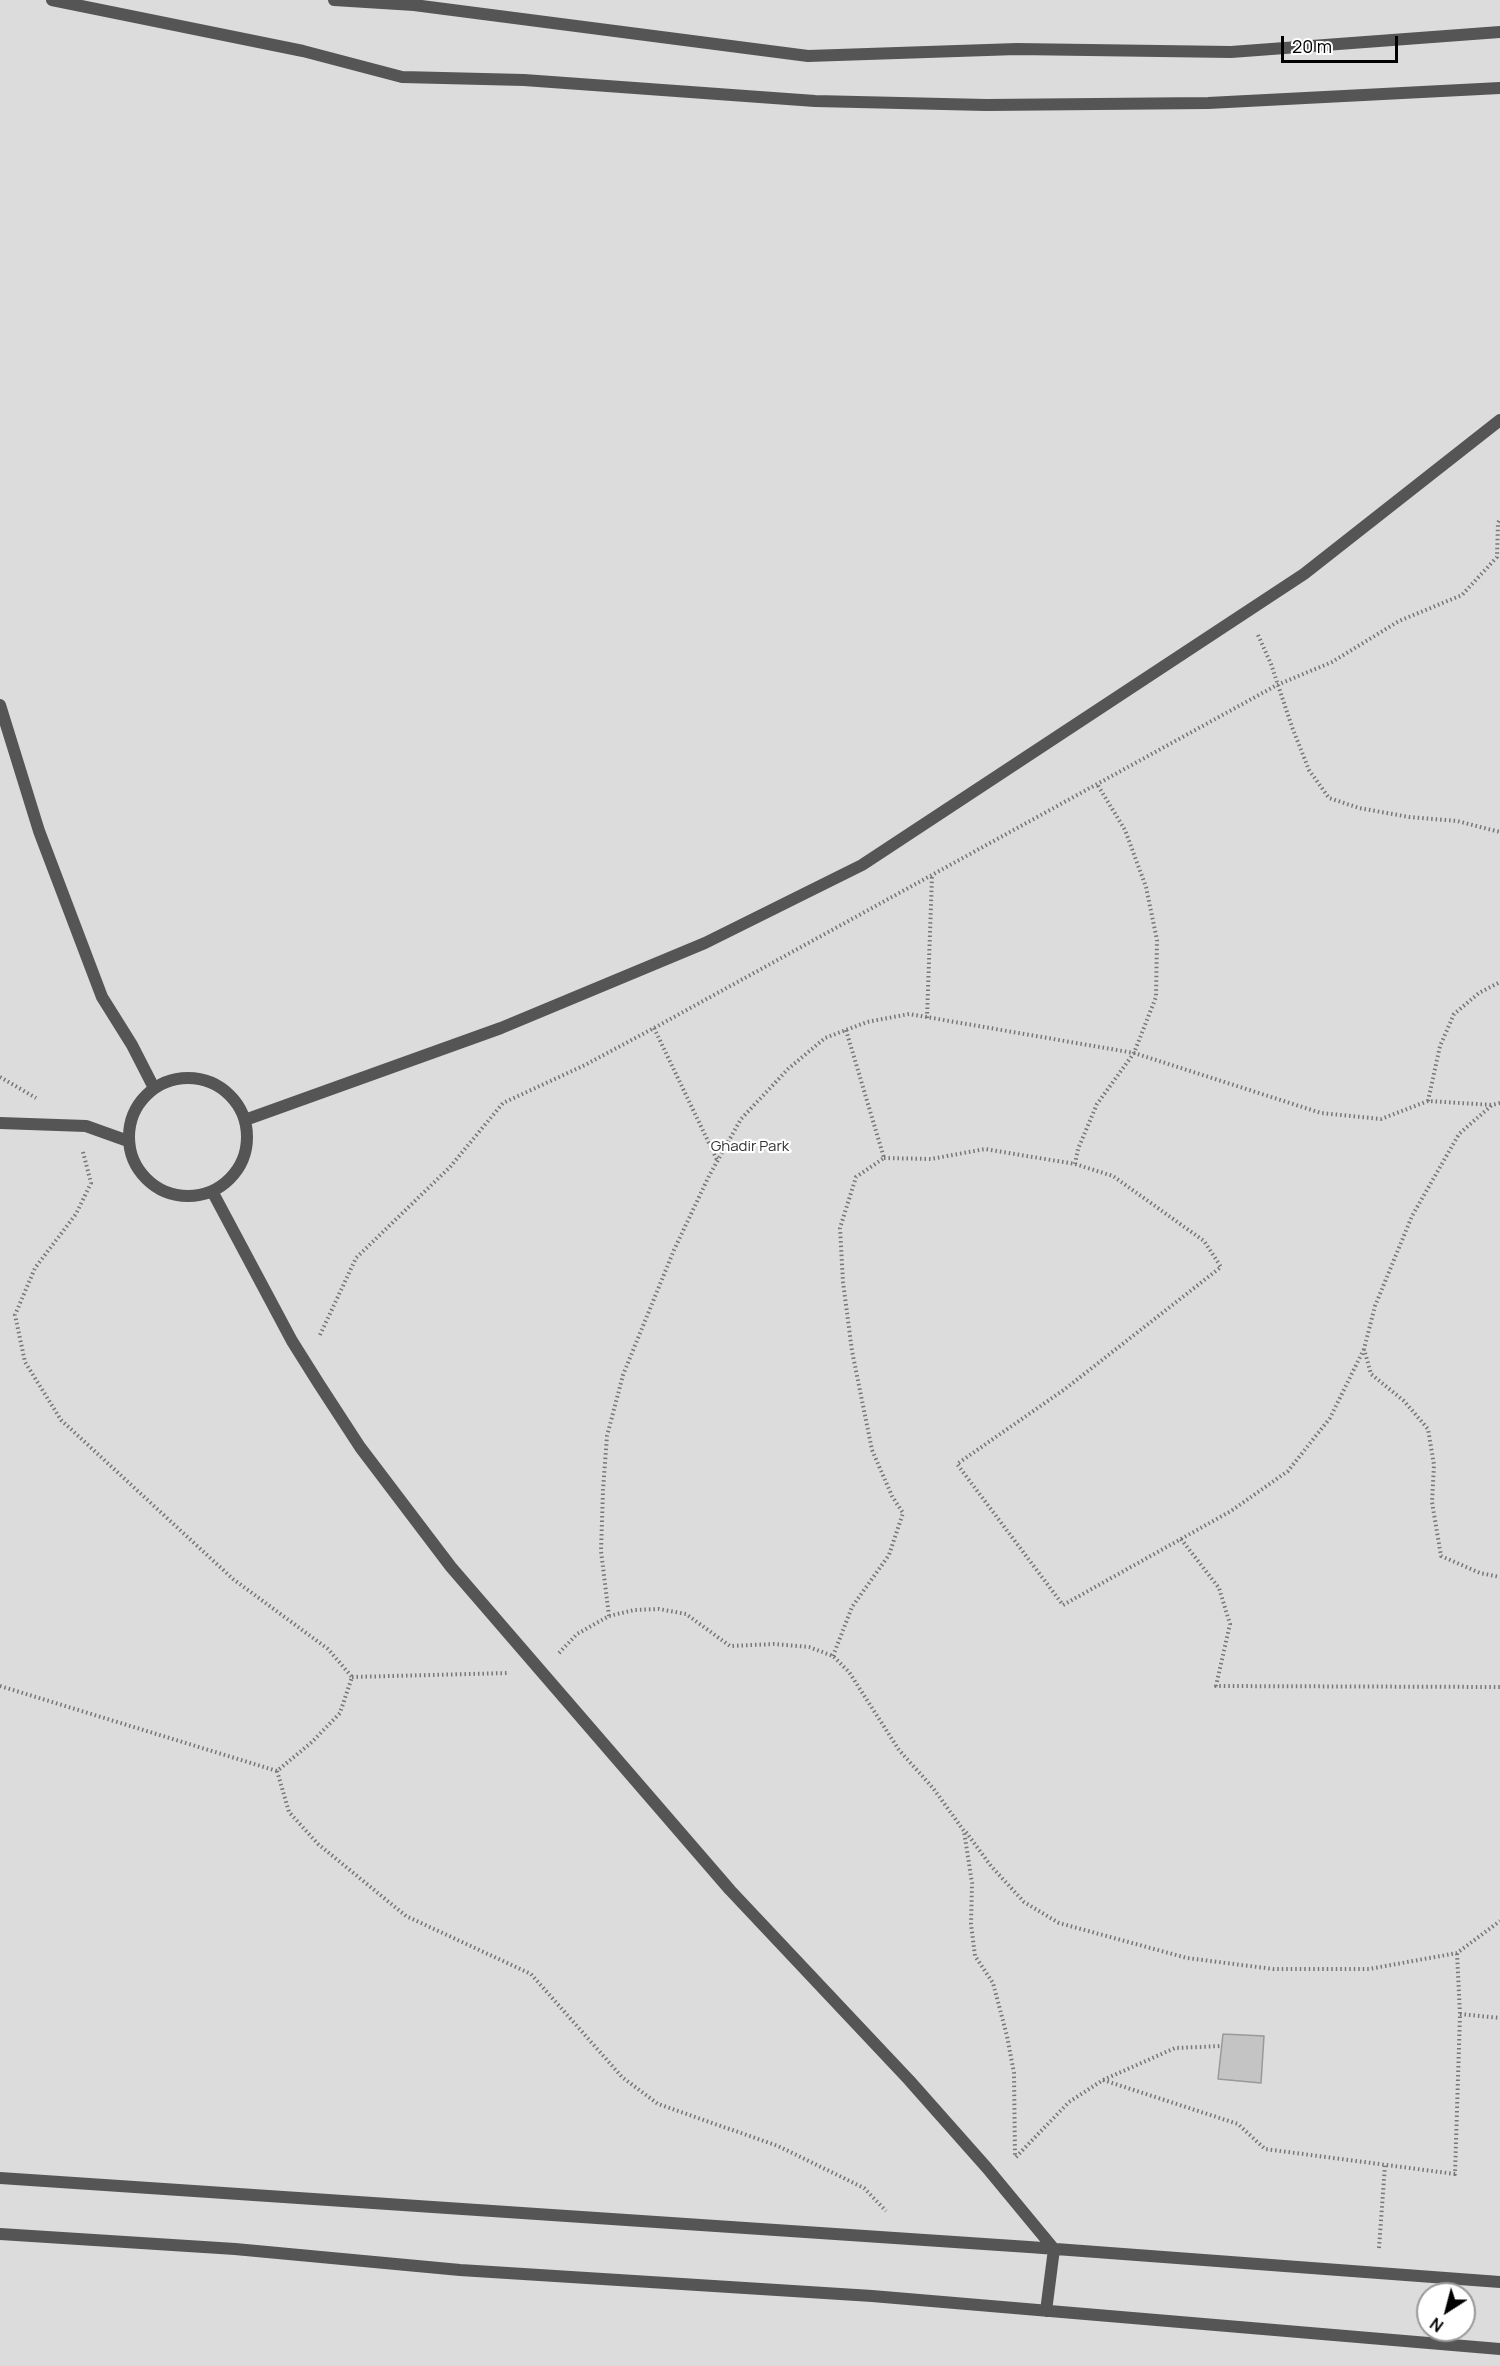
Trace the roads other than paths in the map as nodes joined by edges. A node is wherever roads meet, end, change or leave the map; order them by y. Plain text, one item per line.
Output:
1 (52, 0) edge
2 (334, 0) edge
3 (1500, 32) edge
4 (1500, 88) edge
5 (1500, 420) edge
6 (0, 705) edge
7 (154, 1088) junction
8 (245, 1120) junction
9 (0, 1123) edge
10 (129, 1142) junction
11 (213, 1191) junction
12 (0, 2178) edge
13 (0, 2234) edge
14 (1054, 2249) junction
15 (1500, 2282) edge
16 (1046, 2311) junction
17 (1500, 2349) edge

1 - 4 lane
2 - 3 lane
5 - 8 lane
6 - 7 lane
7 - 8 lane
7 - 10 lane
8 - 11 lane
9 - 10 lane
10 - 11 lane
11 - 14 lane
12 - 14 lane
13 - 16 lane
14 - 15 lane
14 - 16 lane
16 - 17 lane

